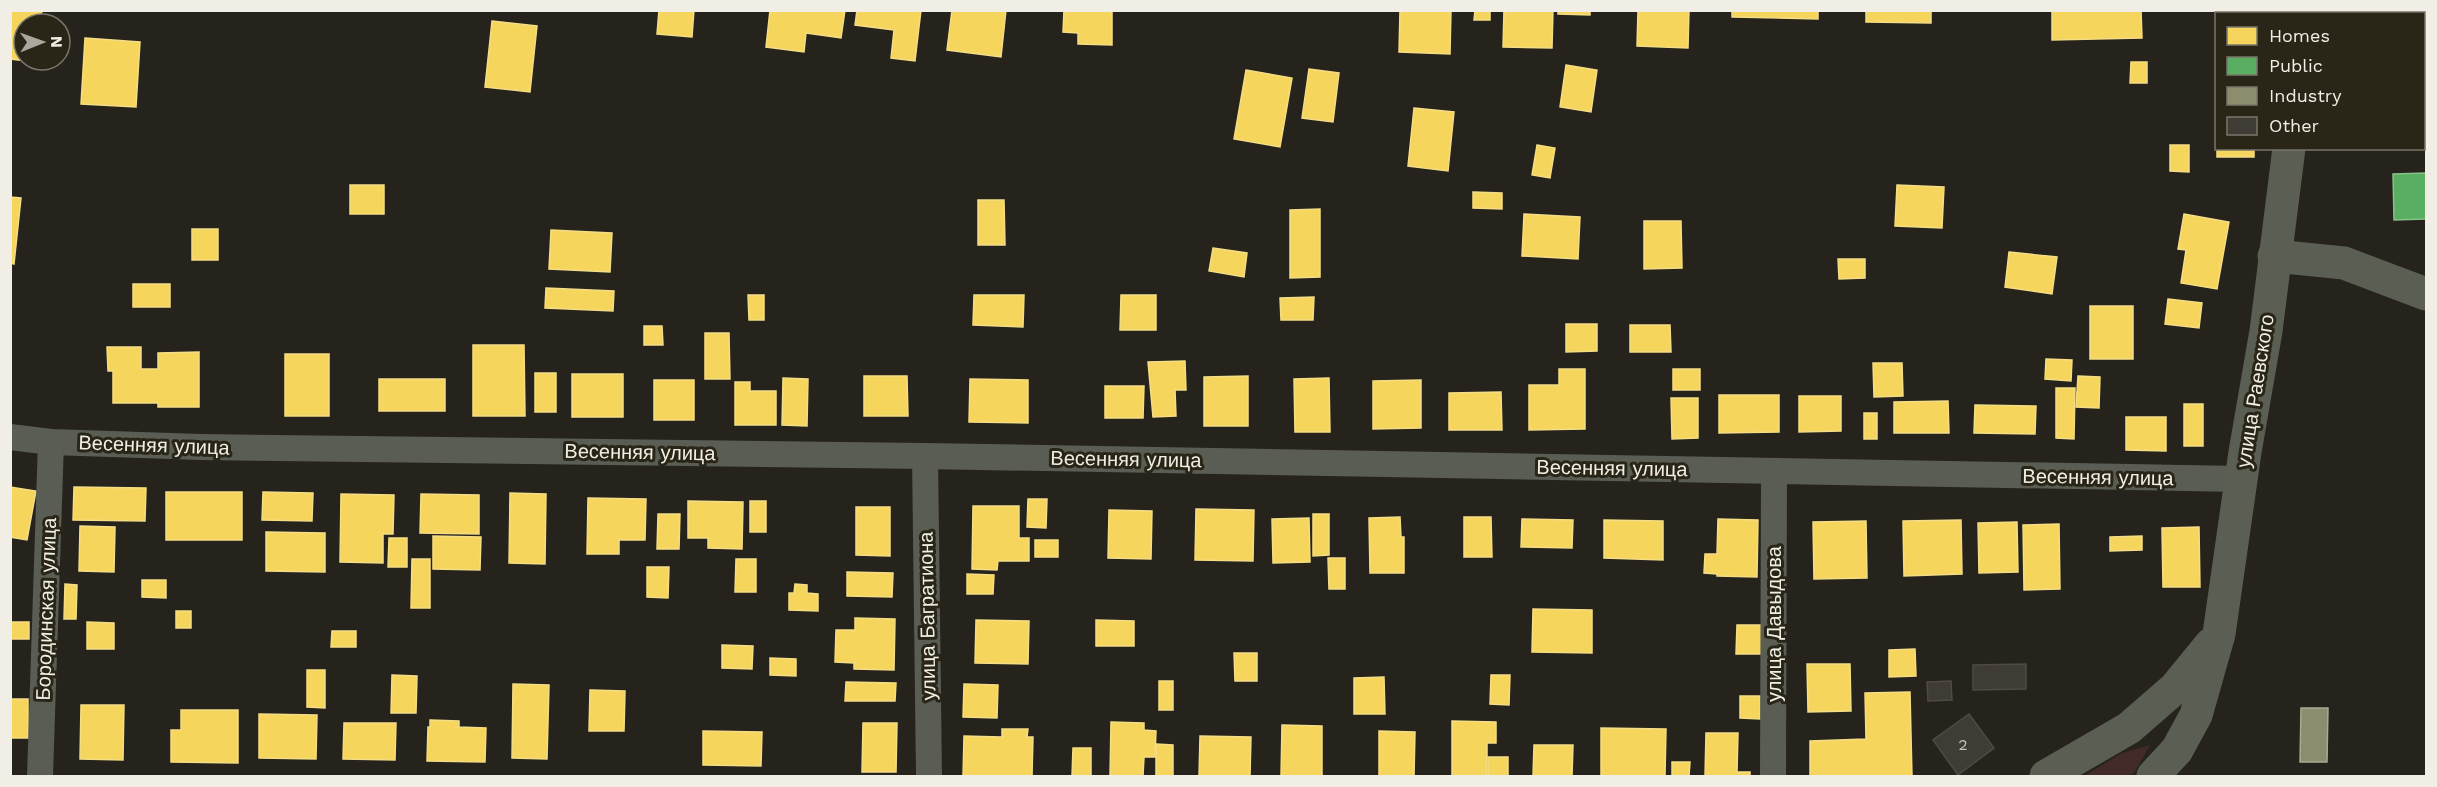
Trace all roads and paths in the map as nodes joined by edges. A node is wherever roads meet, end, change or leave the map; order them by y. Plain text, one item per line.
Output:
1 (2289, 150) edge
2 (2274, 256) junction
3 (2427, 294) edge
4 (10, 437) edge
5 (51, 441) junction
6 (925, 456) junction
7 (1774, 471) junction
8 (2241, 479) junction
9 (2219, 634) junction
10 (40, 777) edge
11 (929, 777) edge
12 (1773, 777) edge
13 (2046, 777) edge
14 (2153, 777) edge

1 - 2 street, улица Раевского
2 - 3 street
2 - 8 street, улица Раевского
4 - 5 street, Весенняя улица
5 - 6 street, Весенняя улица
5 - 10 street, Бородинская улица
6 - 7 street, Весенняя улица
6 - 11 street, улица Багратиона
7 - 8 street, Весенняя улица
7 - 12 street, улица Давыдова
8 - 9 street, улица Раевского
9 - 13 street
9 - 14 street, улица Раевского

